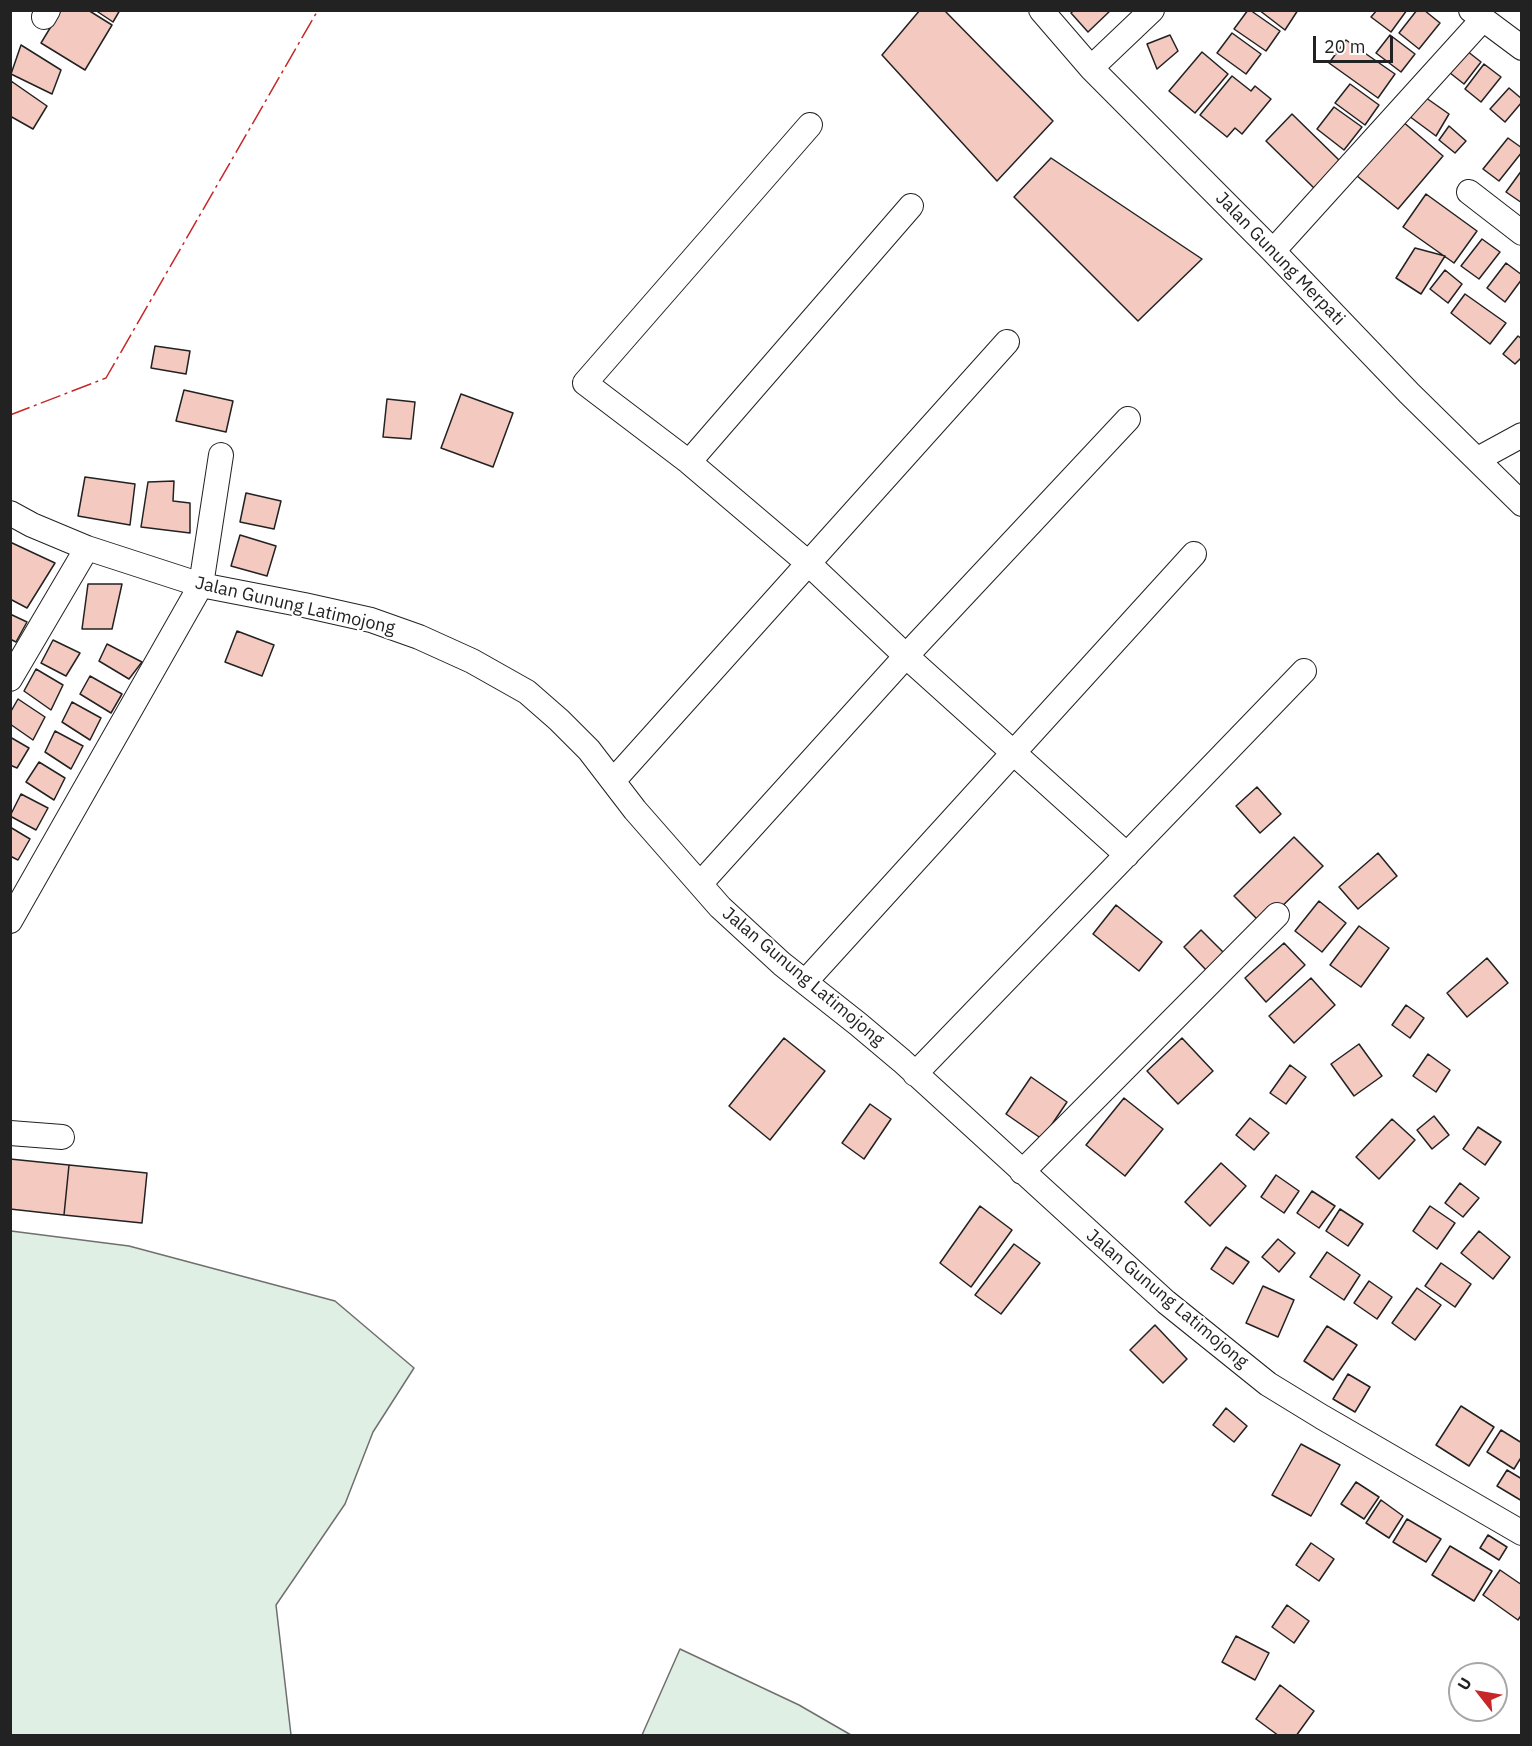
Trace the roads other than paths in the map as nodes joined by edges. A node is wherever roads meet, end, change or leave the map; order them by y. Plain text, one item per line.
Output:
1 (1041, 10) edge
2 (1152, 10) edge
3 (1477, 15) edge
4 (1521, 48) edge
5 (1091, 68) junction
6 (810, 125) dead end
7 (1469, 192) dead end
8 (911, 206) dead end
9 (1521, 234) edge
10 (1273, 250) junction
11 (1007, 342) dead end
12 (1128, 419) dead end
13 (1521, 435) edge
14 (221, 456) dead end
15 (1478, 459) junction
16 (689, 462) junction
17 (1521, 504) edge
18 (10, 513) edge
19 (87, 548) junction
20 (1194, 554) dead end
21 (808, 563) junction
22 (201, 585) junction
23 (906, 656) junction
24 (1304, 671) dead end
25 (10, 679) edge
26 (1013, 754) junction
27 (613, 781) junction
28 (1127, 855) junction
29 (700, 884) junction
30 (1277, 915) dead end
31 (10, 921) edge
32 (805, 982) junction
33 (915, 1074) junction
34 (10, 1133) edge
35 (62, 1137) dead end
36 (1022, 1172) junction
37 (1521, 1533) edge

1 - 5 street, Jalan Gunung Merpati
2 - 5 street
3 - 4 street
3 - 10 street
5 - 10 street, Jalan Gunung Merpati
6 - 16 street
7 - 9 street
8 - 16 street
10 - 15 street, Jalan Gunung Merpati
11 - 21 street
12 - 23 street
13 - 15 street
14 - 22 street
15 - 17 street, Jalan Gunung Merpati
16 - 21 street
18 - 19 street, Jalan Gunung Latimojong
19 - 22 street, Jalan Gunung Latimojong
19 - 25 street
20 - 26 street
21 - 23 street
21 - 27 street
22 - 27 street, Jalan Gunung Latimojong
22 - 31 street
23 - 26 street
23 - 29 street
24 - 28 street
26 - 28 street
26 - 32 street
27 - 29 street, Jalan Gunung Latimojong
28 - 33 street
29 - 32 street, Jalan Gunung Latimojong
30 - 36 street
32 - 33 street, Jalan Gunung Latimojong
33 - 36 street, Jalan Gunung Latimojong
34 - 35 street
36 - 37 street, Jalan Gunung Latimojong

